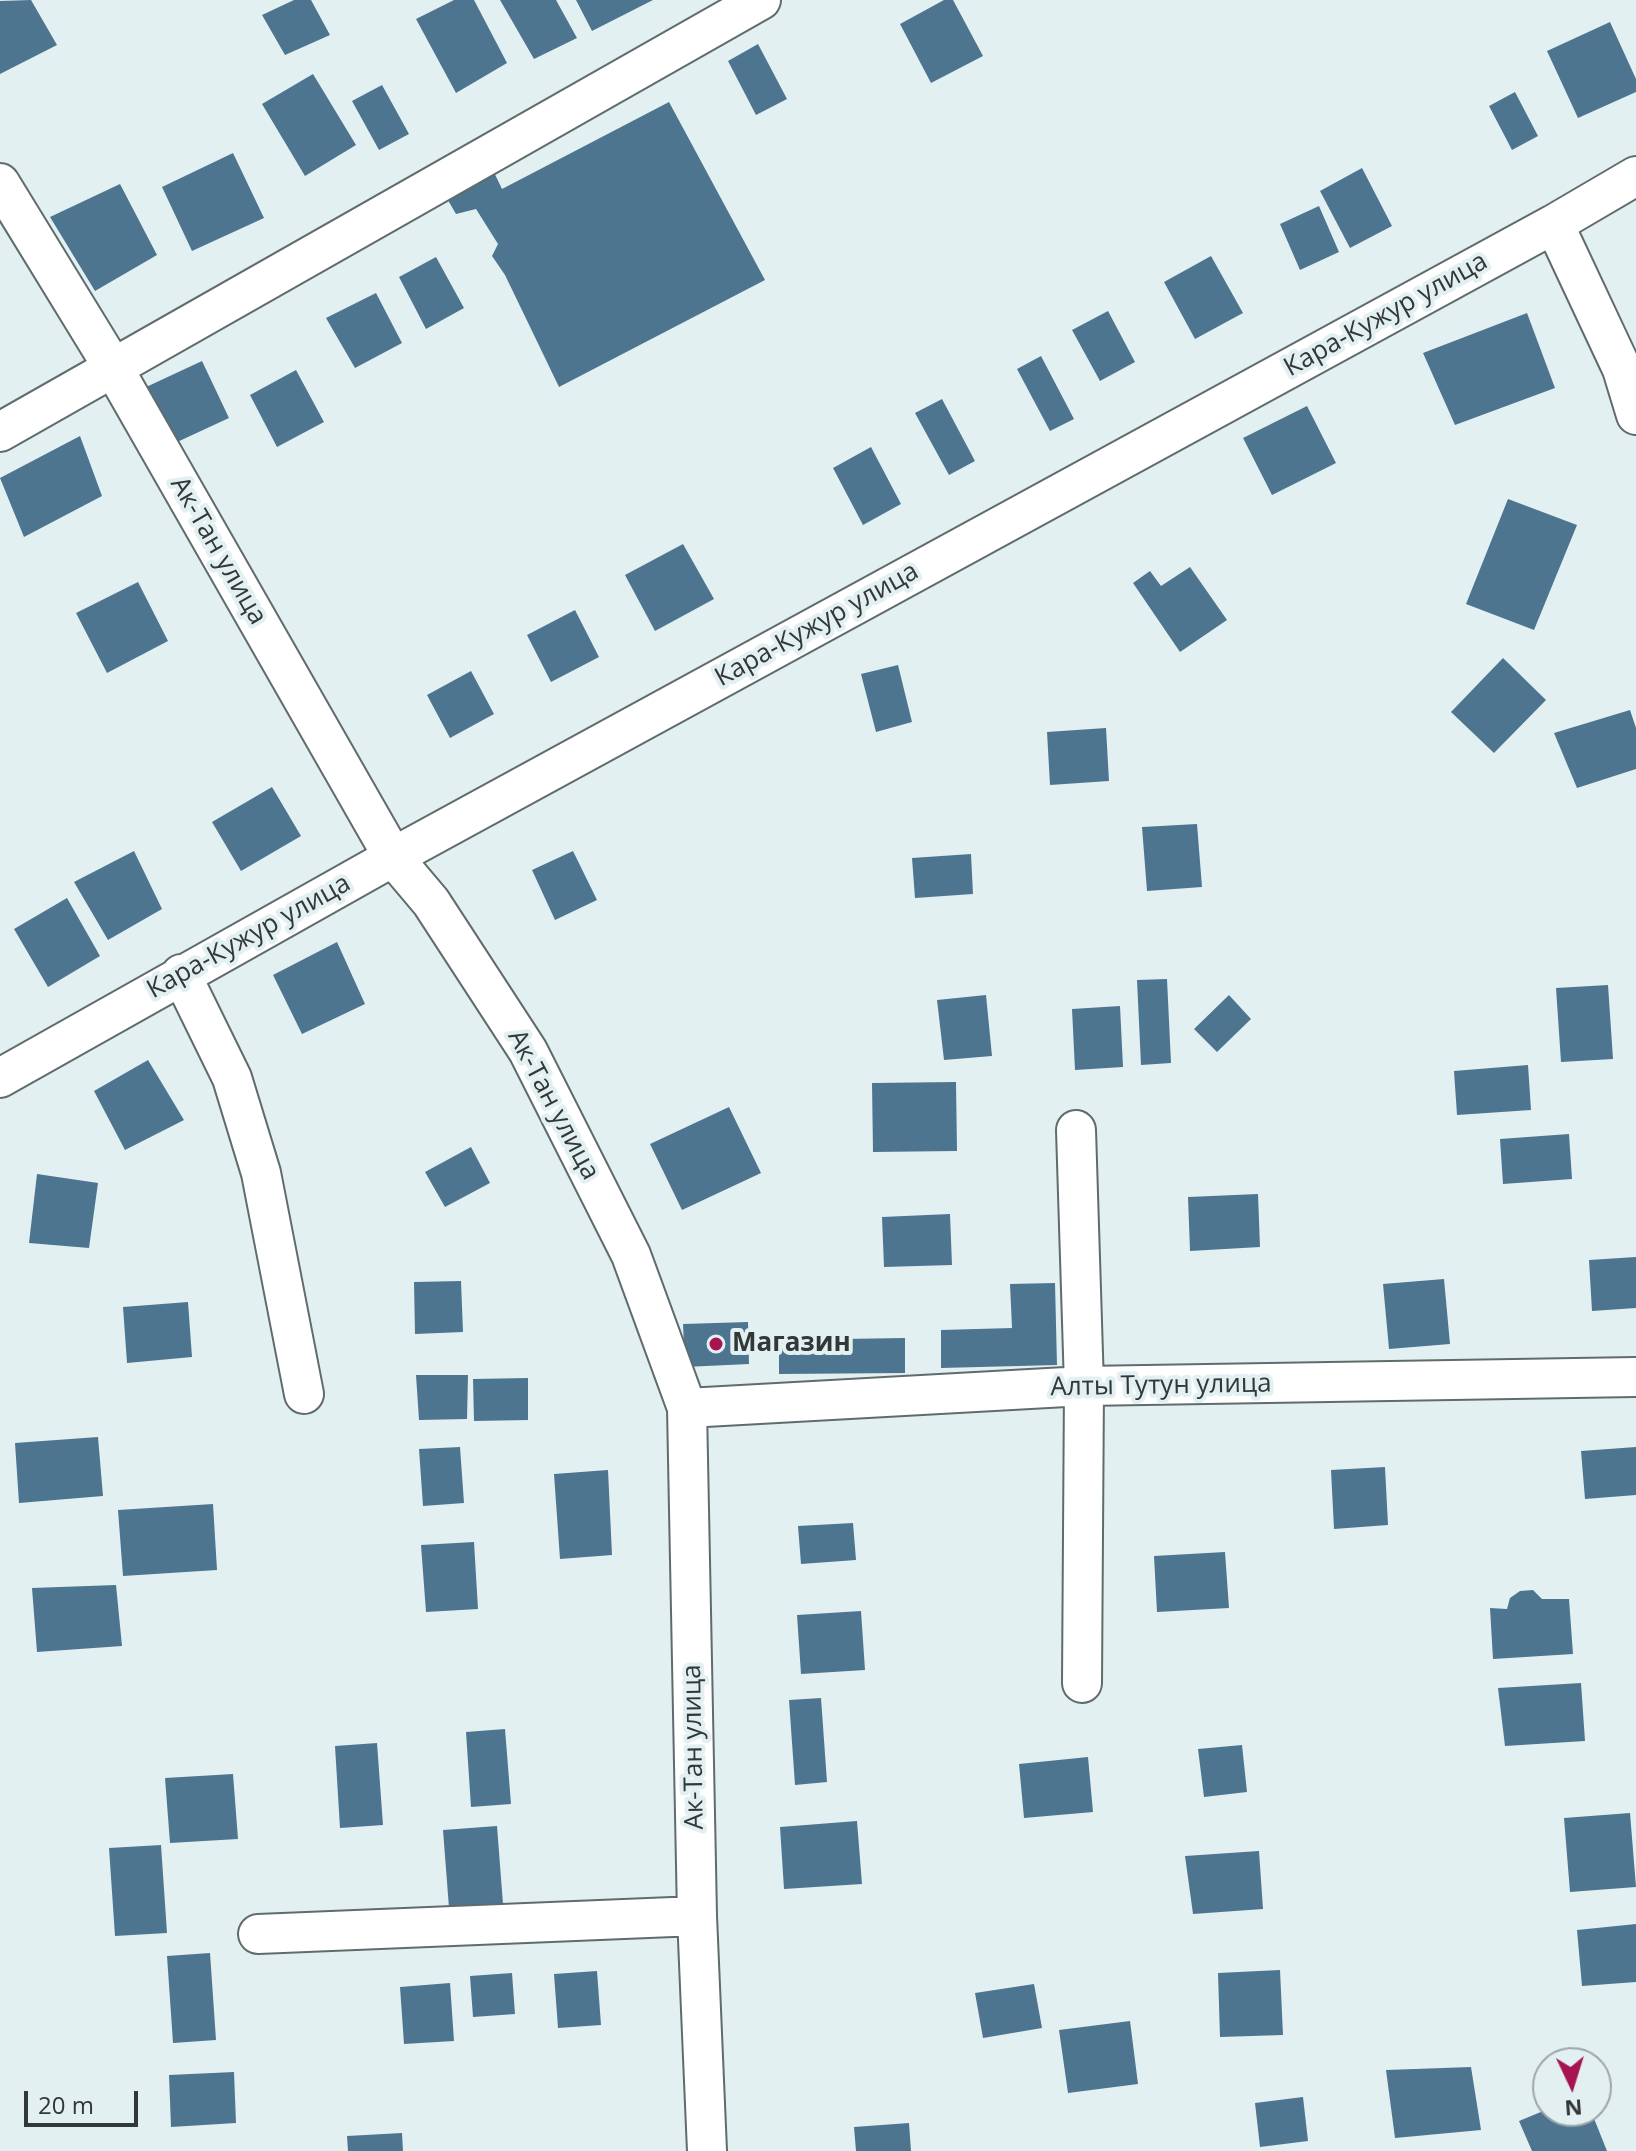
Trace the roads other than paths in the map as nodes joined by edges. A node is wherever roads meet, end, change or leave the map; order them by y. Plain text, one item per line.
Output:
1 (761, 0) edge
2 (1636, 176) edge
3 (0, 183) edge
4 (1554, 224) junction
5 (114, 369) junction
6 (1636, 415) edge
7 (0, 432) edge
8 (393, 857) junction
9 (181, 974) junction
10 (0, 1078) edge
11 (1076, 1130) dead end
12 (1636, 1377) edge
13 (1084, 1386) junction
14 (304, 1394) dead end
15 (687, 1408) junction
16 (1082, 1683) dead end
17 (697, 1916) junction
18 (258, 1934) dead end
19 (707, 2151) edge

1 - 5 street
2 - 4 street, Кара-Кужур улица
3 - 5 street, Ак-Тан улица
4 - 6 street
4 - 8 street, Кара-Кужур улица
5 - 7 street
5 - 8 street, Ак-Тан улица
8 - 9 street, Кара-Кужур улица
8 - 15 street, Ак-Тан улица
9 - 10 street, Кара-Кужур улица
9 - 14 street
11 - 13 street
12 - 13 street, Алты Тутун улица
13 - 15 street, Алты Тутун улица
13 - 16 street
15 - 17 street, Ак-Тан улица
17 - 18 street
17 - 19 street, Ак-Тан улица

